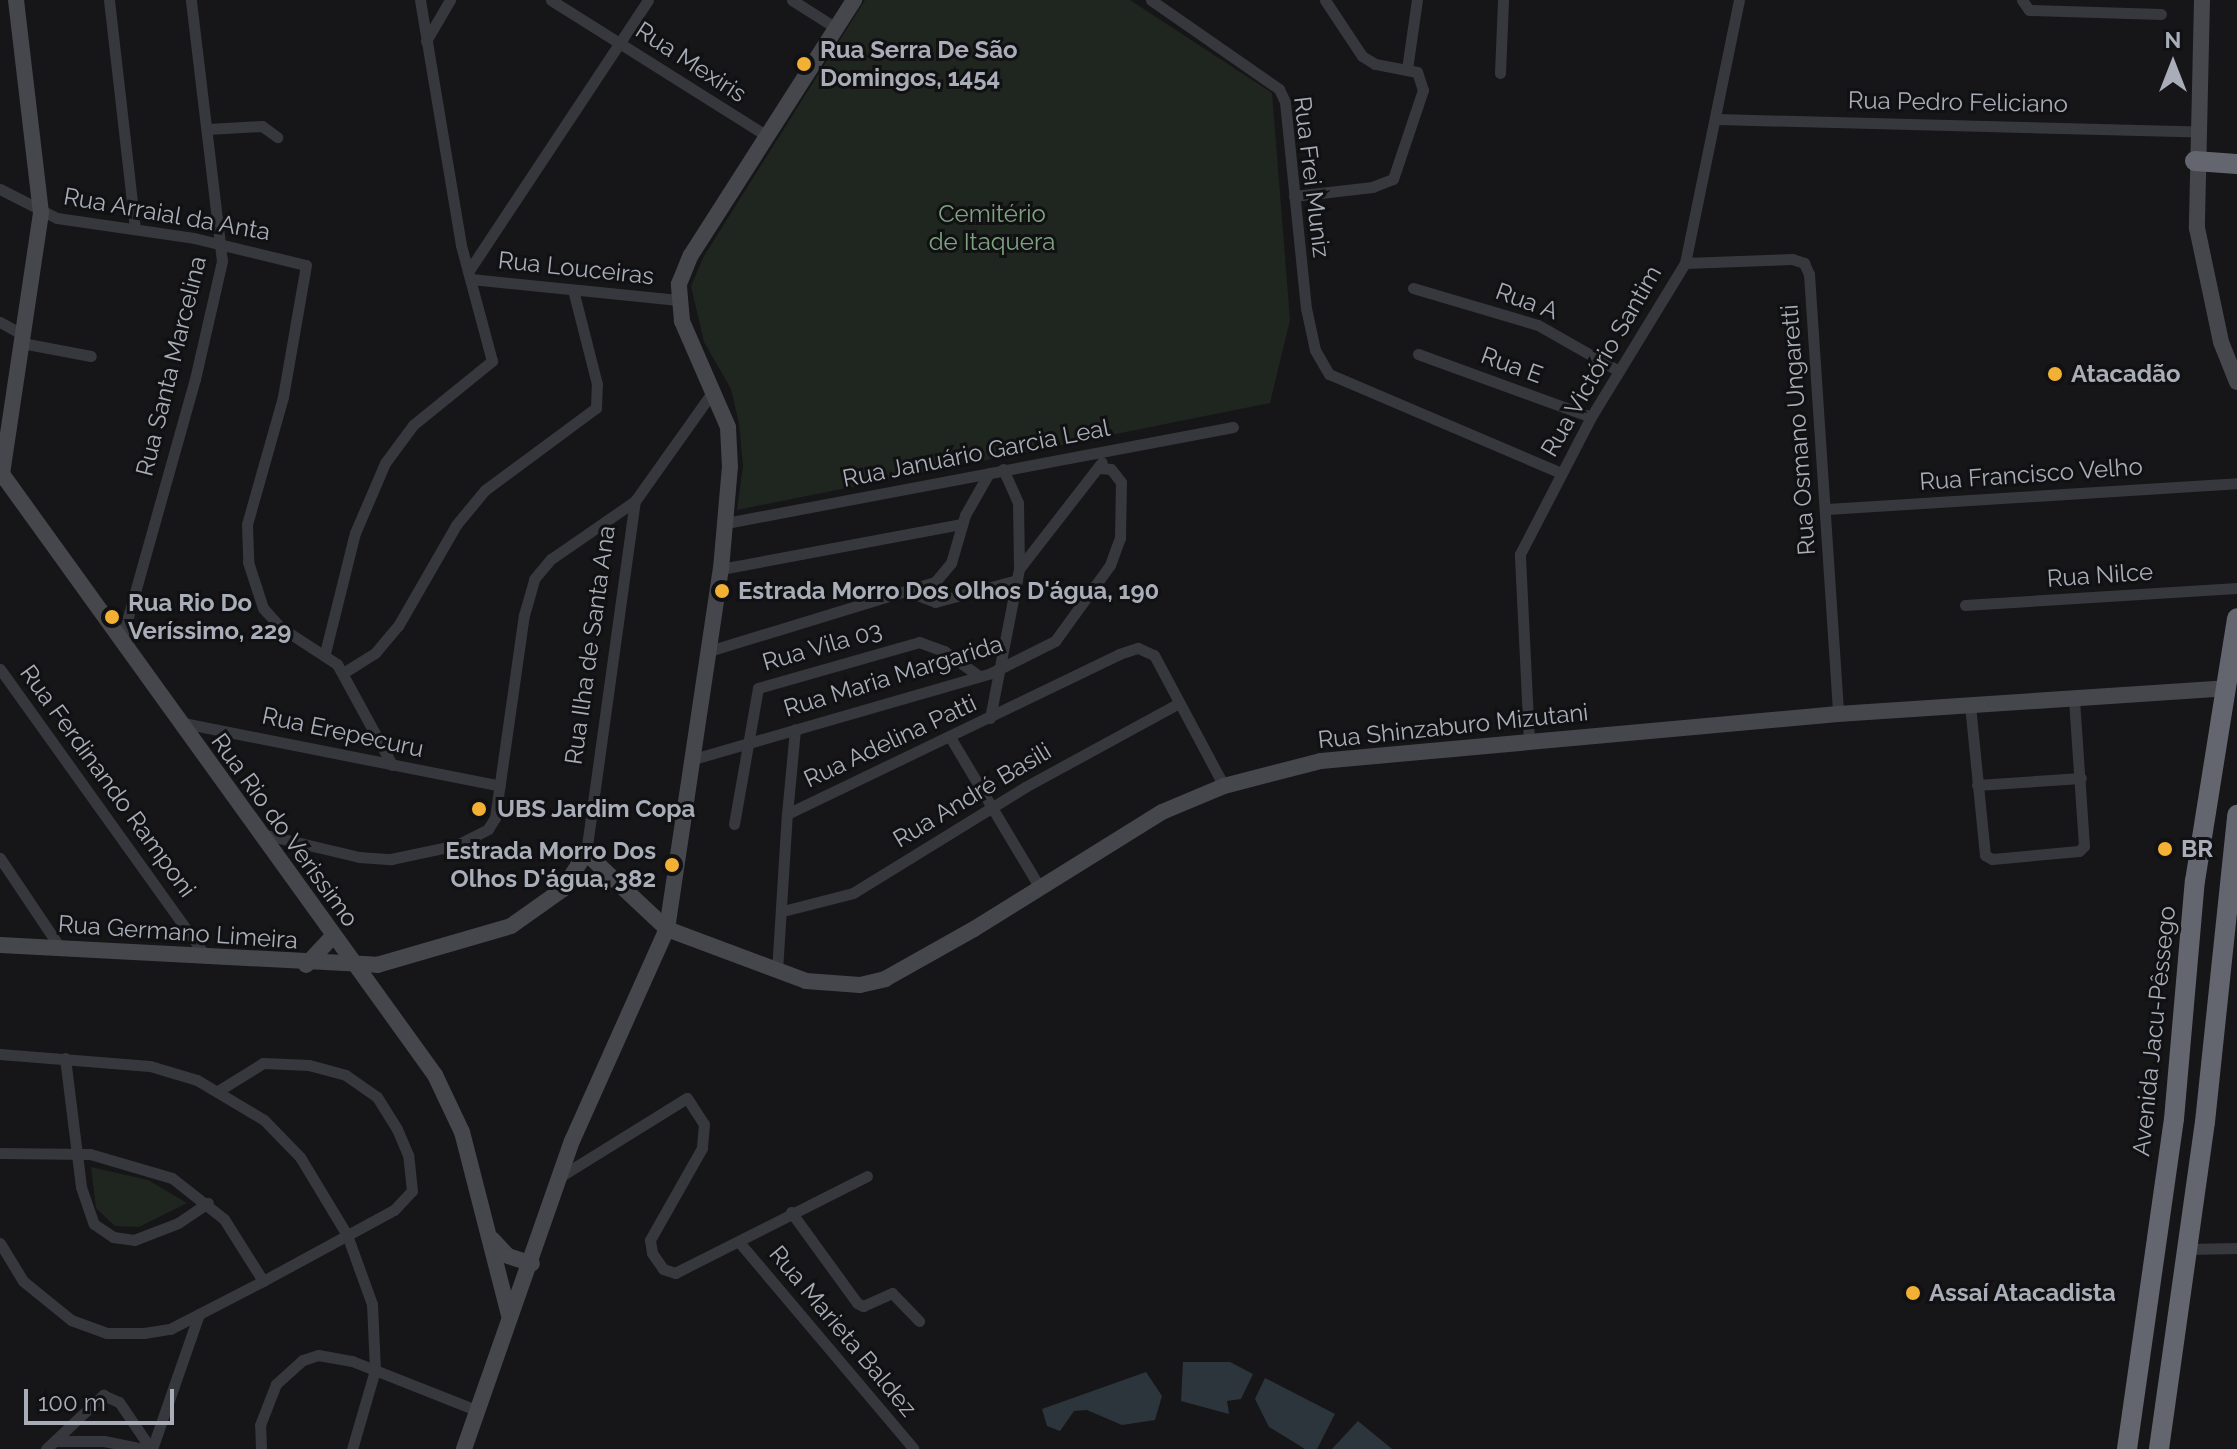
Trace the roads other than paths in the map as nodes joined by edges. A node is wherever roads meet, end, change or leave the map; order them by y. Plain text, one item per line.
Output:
1 (16, 0) edge
2 (109, 0) edge
3 (191, 0) edge
4 (420, 0) edge
5 (450, 0) edge
6 (551, 0) edge
7 (648, 0) edge
8 (792, 0) edge
9 (854, 0) edge
10 (1151, 0) edge
11 (1325, 0) edge
12 (1417, 0) edge
13 (1503, 0) edge
14 (1739, 0) edge
15 (2022, 0) edge
16 (2202, 0) edge
17 (2161, 14) dead end
18 (836, 28) junction
19 (426, 41) junction
20 (621, 43) junction
21 (1407, 69) junction
22 (1500, 73) dead end
23 (1717, 119) junction
24 (208, 129) junction
25 (2198, 132) junction
26 (767, 136) junction
27 (277, 137) dead end
28 (2195, 161) junction
29 (2237, 164) edge
30 (0, 189) edge
31 (1294, 196) junction
32 (41, 213) junction
33 (135, 229) junction
34 (222, 245) junction
35 (1685, 263) junction
36 (470, 275) junction
37 (1413, 288) dead end
38 (573, 290) junction
39 (676, 300) junction
40 (0, 322) edge
41 (22, 339) junction
42 (1418, 354) dead end
43 (91, 356) dead end
44 (1619, 371) junction
45 (2235, 377) edge
46 (714, 390) junction
47 (1591, 417) junction
48 (1233, 427) dead end
49 (1107, 450) junction
50 (1003, 469) junction
51 (1105, 469) junction
52 (989, 473) junction
53 (1561, 473) junction
54 (1, 474) edge
55 (2237, 483) edge
56 (635, 501) junction
57 (1827, 509) junction
58 (726, 523) junction
59 (962, 524) junction
60 (721, 569) junction
61 (1018, 574) junction
62 (2237, 588) edge
63 (912, 593) junction
64 (1965, 605) dead end
65 (2237, 618) edge
66 (121, 643) junction
67 (709, 651) junction
68 (325, 653) junction
69 (0, 669) edge
70 (1001, 669) junction
71 (343, 673) junction
72 (979, 676) junction
73 (2226, 688) junction
74 (2074, 698) junction
75 (1179, 703) junction
76 (1970, 705) junction
77 (1838, 714) junction
78 (990, 718) junction
79 (177, 722) junction
80 (795, 729) junction
81 (950, 737) junction
82 (1529, 741) junction
83 (745, 743) junction
84 (690, 760) junction
85 (392, 765) junction
86 (2081, 778) junction
87 (1977, 785) junction
88 (500, 786) junction
89 (1224, 786) junction
90 (991, 806) junction
91 (787, 814) junction
92 (2237, 815) edge
93 (734, 824) dead end
94 (257, 833) junction
95 (586, 853) junction
96 (0, 858) edge
97 (1040, 888) junction
98 (783, 911) junction
99 (667, 929) junction
100 (333, 936) junction
101 (0, 945) edge
102 (61, 949) junction
103 (208, 959) junction
104 (306, 965) junction
105 (354, 967) junction
106 (777, 971) junction
107 (0, 1054) edge
108 (65, 1058) junction
109 (218, 1091) junction
110 (572, 1141) junction
111 (597, 1152) junction
112 (0, 1153) edge
113 (77, 1153) junction
114 (561, 1176) junction
115 (867, 1176) dead end
116 (208, 1203) junction
117 (791, 1212) junction
118 (489, 1234) junction
119 (347, 1235) junction
120 (739, 1242) junction
121 (0, 1243) edge
122 (2237, 1248) edge
123 (2189, 1249) junction
124 (532, 1264) junction
125 (263, 1281) junction
126 (199, 1314) junction
127 (509, 1315) junction
128 (919, 1321) dead end
129 (375, 1370) junction
130 (476, 1410) junction
131 (51, 1445) edge
132 (913, 1448) edge
133 (144, 1449) edge
134 (152, 1449) edge
135 (261, 1449) edge
136 (352, 1449) edge
137 (464, 1449) edge
138 (2127, 1449) edge
139 (2159, 1449) edge

1 - 32 street
2 - 33 street
3 - 24 street, Rua Santa Marcelina
4 - 19 street
5 - 19 street
6 - 20 street, Rua Mexiris
7 - 20 street
8 - 18 street
9 - 18 street
10 - 31 street, Rua Frei Muniz
11 - 21 street
12 - 21 street
13 - 22 street
14 - 23 street, Rua Victório Santim
15 - 17 street
16 - 25 street
18 - 26 street
19 - 36 street
20 - 26 street, Rua Mexiris
20 - 36 street
21 - 31 street
23 - 25 street, Rua Pedro Feliciano
23 - 35 street, Rua Victório Santim
24 - 27 street
24 - 34 street, Rua Santa Marcelina
25 - 28 street
26 - 39 street
28 - 29 highway
28 - 45 street
30 - 32 street, Rua Arraial da Anta
31 - 53 street, Rua Frei Muniz
32 - 33 street, Rua Arraial da Anta
32 - 41 street
33 - 34 street, Rua Arraial da Anta
34 - 66 street, Rua Santa Marcelina
34 - 68 street, Rua Arraial da Anta
35 - 44 street, Rua Victório Santim
35 - 57 street, Rua Osmano Ungaretti
36 - 38 street, Rua Louceiras
36 - 68 street
37 - 44 street, Rua A
38 - 39 street, Rua Louceiras
38 - 71 street
39 - 46 street
40 - 41 street
41 - 43 street
41 - 54 street
42 - 47 street, Rua E
44 - 47 street, Rua Victório Santim
46 - 56 street, Rua Ilha de Santa Ana
46 - 58 street
47 - 53 street, Rua Victório Santim
48 - 49 street, Rua Januário Garcia Leal
49 - 50 street, Rua Januário Garcia Leal
49 - 51 street
50 - 52 street, Rua Januário Garcia Leal
50 - 61 street
51 - 61 street
51 - 70 street, Rua Maria Margarida
52 - 58 street, Rua Januário Garcia Leal
52 - 59 street
53 - 82 street, Rua Victório Santim
54 - 66 street, Rua Rio do Verissimo
55 - 57 street, Rua Francisco Velho
56 - 88 street
56 - 95 street, Rua Ilha de Santa Ana
57 - 77 street, Rua Osmano Ungaretti
58 - 60 street
59 - 60 street
59 - 63 street
60 - 67 street
61 - 63 street
61 - 70 street
62 - 64 street, Rua Nilce
63 - 67 street
65 - 73 highway, Avenida Jacu-Pêssego
66 - 79 street, Rua Rio do Verissimo
67 - 84 street
68 - 71 street
69 - 103 street, Rua Ferdinando Ramponi
70 - 72 street, Rua Maria Margarida
70 - 78 street
71 - 85 street
72 - 80 street, Rua Maria Margarida
72 - 83 street, Rua Vila 03
73 - 74 street, Rua Shinzaburo Mizutani
73 - 138 highway, Avenida Jacu-Pêssego
74 - 76 street, Rua Shinzaburo Mizutani
74 - 86 street
75 - 78 street, Rua Adelina Patti
75 - 89 street
75 - 90 street, Rua André Basili
76 - 77 street, Rua Shinzaburo Mizutani
76 - 87 street
77 - 82 street, Rua Shinzaburo Mizutani
78 - 81 street, Rua Adelina Patti
79 - 85 street, Rua Erepecuru
79 - 94 street, Rua Rio do Verissimo
80 - 83 street, Rua Maria Margarida
80 - 91 street
81 - 90 street
81 - 91 street, Rua Adelina Patti
82 - 89 street, Rua Shinzaburo Mizutani
83 - 84 street, Rua Maria Margarida
83 - 93 street, Rua Vila 03
84 - 99 street
85 - 88 street, Rua Erepecuru
86 - 87 street
86 - 87 street
88 - 94 street
89 - 97 street, Rua Shinzaburo Mizutani
90 - 97 street
90 - 98 street, Rua André Basili
91 - 98 street, Rua Adelina Patti
92 - 123 highway
94 - 100 street, Rua Rio do Verissimo
95 - 99 street, Rua Shinzaburo Mizutani
95 - 105 street, Rua Ilha de Santa Ana
96 - 102 street
97 - 106 street, Rua Shinzaburo Mizutani
98 - 106 street, Rua Adelina Patti
99 - 106 street, Rua Shinzaburo Mizutani
99 - 110 street
100 - 104 street
100 - 105 street, Rua Rio do Verissimo
101 - 102 street, Rua Germano Limeira
102 - 103 street, Rua Germano Limeira
103 - 104 street, Rua Germano Limeira
104 - 105 street, Rua Germano Limeira
105 - 118 street, Rua Rio do Verissimo
107 - 108 street
108 - 109 street
108 - 113 street
109 - 119 street
109 - 119 street
110 - 111 street
110 - 114 street
111 - 114 street
111 - 120 street
112 - 113 street
113 - 116 street
113 - 116 street
114 - 124 street
115 - 117 street
116 - 125 street
117 - 120 street
117 - 128 street
118 - 124 street
118 - 127 street, Rua Rio do Verissimo
119 - 125 street
119 - 129 street
120 - 132 street, Rua Marieta Baldez
121 - 126 street
122 - 123 street
123 - 139 highway
124 - 127 street
125 - 126 street
126 - 134 street
127 - 130 street
129 - 130 street
129 - 135 street
129 - 136 street
130 - 137 street
131 - 133 street
131 - 134 street

